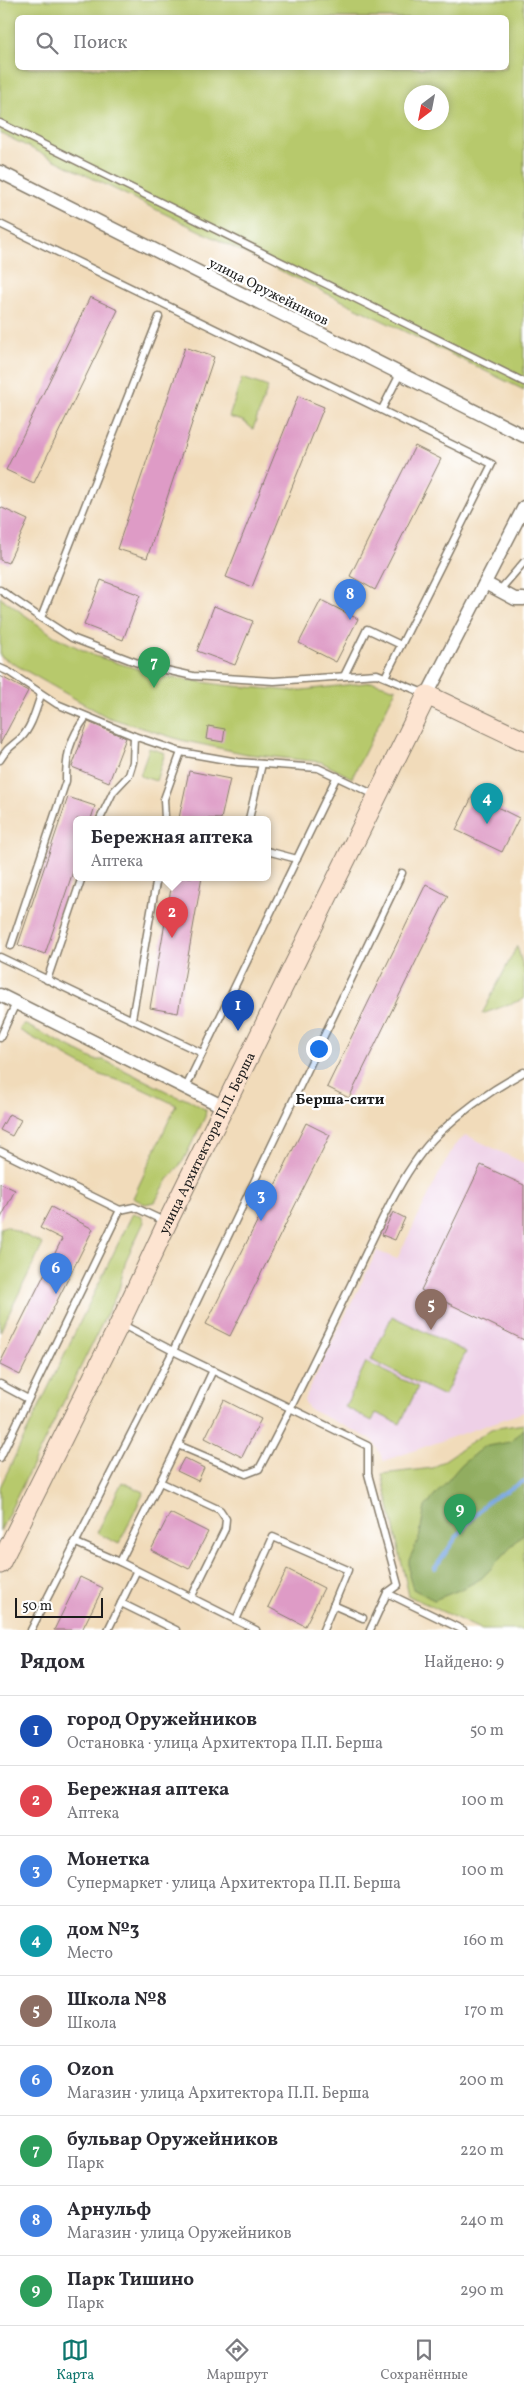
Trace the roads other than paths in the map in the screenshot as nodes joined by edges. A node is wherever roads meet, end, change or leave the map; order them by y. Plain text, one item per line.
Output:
1 (0, 123) edge
2 (0, 172) edge
3 (0, 224) edge
4 (159, 317) dead end
5 (400, 374) junction
6 (524, 382) edge
7 (382, 409) junction
8 (524, 436) edge
9 (524, 507) edge
10 (524, 562) edge
11 (485, 583) junction
12 (0, 590) edge
13 (499, 591) junction
14 (524, 599) edge
15 (41, 618) junction
16 (401, 645) junction
17 (0, 668) edge
18 (344, 676) junction
19 (385, 677) junction
20 (41, 695) junction
21 (427, 695) junction
22 (86, 717) junction
23 (134, 736) junction
24 (524, 742) edge
25 (181, 752) junction
26 (0, 760) edge
27 (262, 764) junction
28 (337, 776) junction
29 (378, 796) junction
30 (101, 816) edge
31 (165, 816) edge
32 (250, 816) edge
33 (271, 851) edge
34 (297, 859) junction
35 (402, 873) dead end
36 (81, 881) edge
37 (156, 881) edge
38 (11, 946) dead end
39 (0, 957) edge
40 (47, 980) junction
41 (0, 995) edge
42 (16, 1003) junction
43 (132, 1019) junction
44 (0, 1038) edge
45 (202, 1053) junction
46 (524, 1072) edge
47 (186, 1087) junction
48 (224, 1107) junction
49 (0, 1152) edge
50 (120, 1210) junction
51 (167, 1223) junction
52 (120, 1324) junction
53 (173, 1351) junction
54 (213, 1370) junction
55 (0, 1384) edge
56 (28, 1399) junction
57 (291, 1408) junction
58 (178, 1445) junction
59 (0, 1458) edge
60 (160, 1482) junction
61 (74, 1542) junction
62 (120, 1562) junction
63 (0, 1564) edge
64 (136, 1572) junction
65 (387, 1593) junction
66 (191, 1598) junction
67 (121, 1603) junction
68 (333, 1604) junction
69 (363, 1618) dead end
70 (236, 1620) junction
71 (30, 1630) edge
72 (108, 1630) edge
73 (176, 1630) edge
74 (256, 1630) edge
75 (323, 1630) edge
76 (370, 1630) edge
77 (463, 1630) edge

1 - 6 lane
2 - 5 street, улица Оружейников
3 - 7 lane
4 - 15 lane
5 - 7 lane
5 - 8 street, улица Оружейников
7 - 16 lane
9 - 11 street
10 - 13 lane
11 - 13 street
11 - 21 street
12 - 15 lane
13 - 14 street
15 - 18 lane
16 - 18 lane
16 - 19 lane
17 - 20 lane
18 - 19 lane
19 - 21 lane
20 - 22 lane
20 - 26 lane
21 - 24 street
21 - 29 street, улица Архитектора П.П. Берша
22 - 23 lane
22 - 38 lane
23 - 25 lane
23 - 30 lane
25 - 27 lane
25 - 31 lane
27 - 28 lane
27 - 32 lane
28 - 29 lane
28 - 34 lane
29 - 48 street, улица Архитектора П.П. Берша
33 - 34 lane
34 - 45 lane
35 - 53 lane
36 - 40 lane
37 - 43 lane
39 - 40 lane
40 - 43 lane
41 - 42 street
42 - 44 lane
42 - 47 street
43 - 45 lane
45 - 47 lane
46 - 57 lane
47 - 48 street
48 - 51 street, улица Архитектора П.П. Берша
49 - 50 lane
50 - 51 lane
50 - 56 lane
51 - 52 street, улица Архитектора П.П. Берша
52 - 53 lane
52 - 63 street, улица Архитектора П.П. Берша
53 - 54 lane
53 - 61 lane
54 - 57 lane
54 - 58 lane
55 - 56 lane
56 - 59 lane
57 - 58 lane
57 - 65 lane
58 - 60 lane
60 - 62 lane
60 - 66 lane
61 - 62 lane
61 - 71 lane
62 - 64 lane
64 - 66 lane
64 - 67 lane
65 - 76 lane
65 - 77 lane
66 - 70 lane
67 - 72 lane
67 - 73 lane
68 - 69 lane
68 - 70 lane
68 - 75 lane
70 - 74 lane

